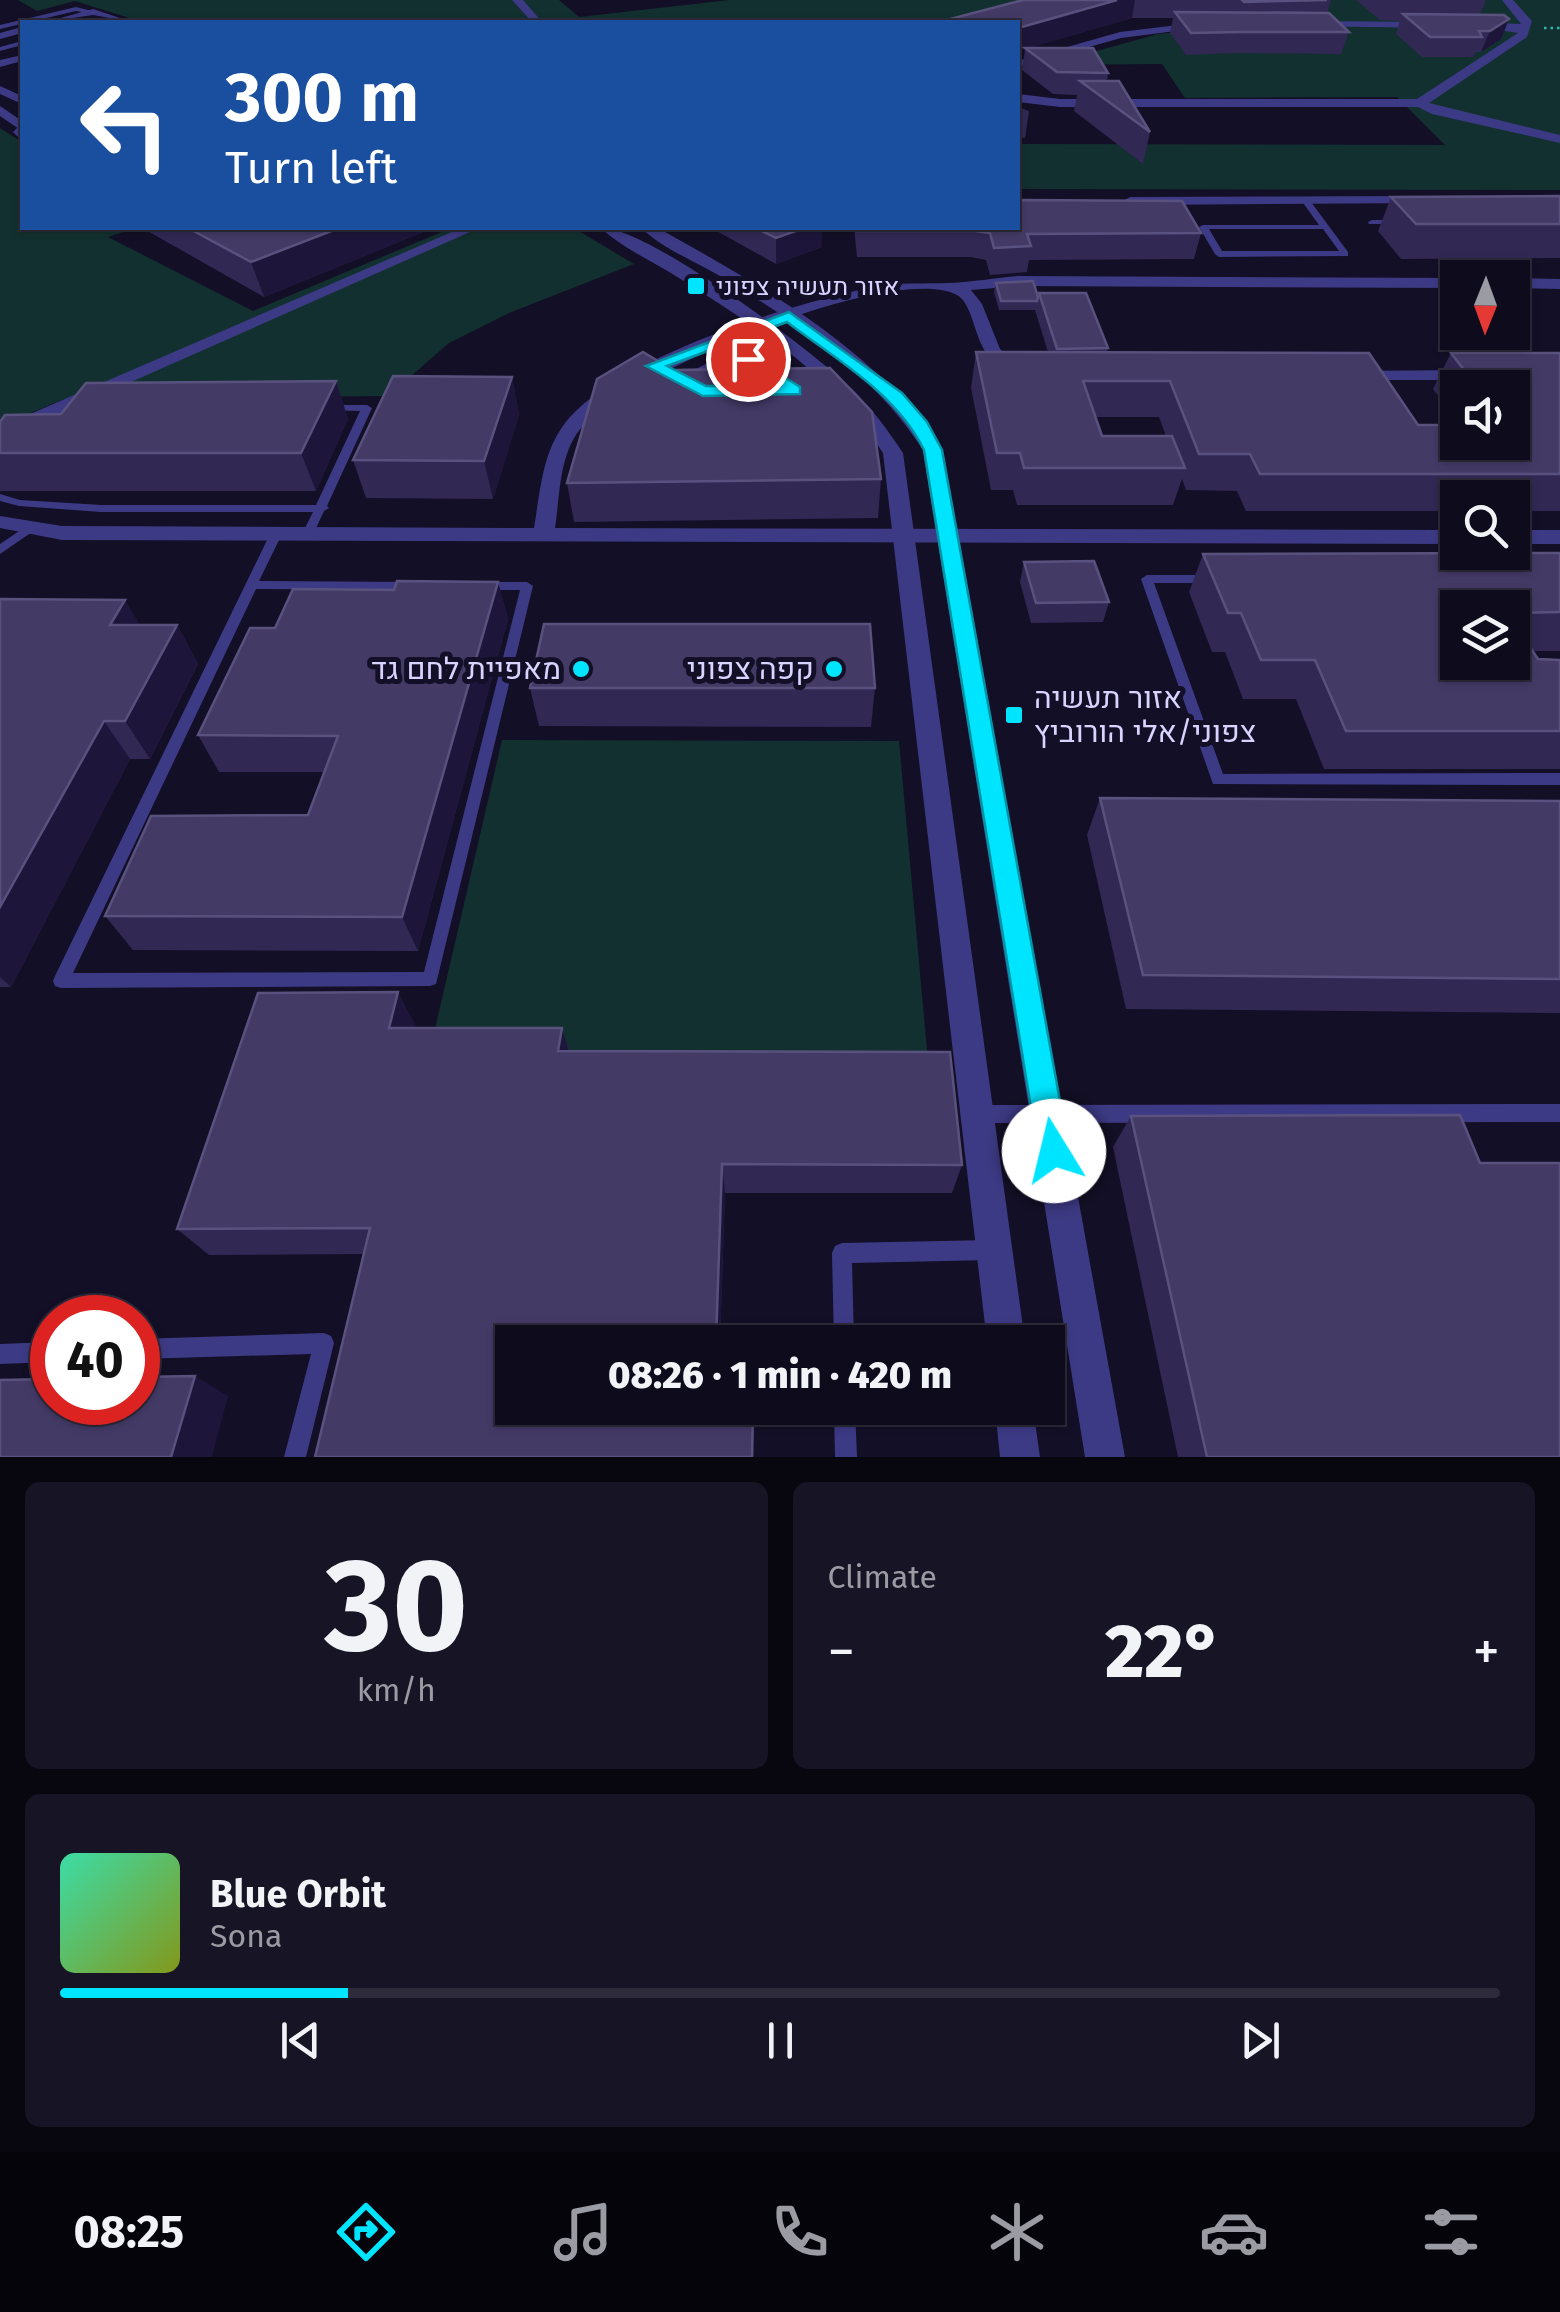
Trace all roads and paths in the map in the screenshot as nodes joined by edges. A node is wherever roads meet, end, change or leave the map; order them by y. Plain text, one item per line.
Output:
1 (517, 0) edge
2 (1508, 0) edge
3 (97, 17) edge
4 (32, 20) edge
5 (69, 20) edge
6 (534, 20) edge
7 (1227, 24) edge
8 (1301, 24) edge
9 (1526, 28) junction
10 (1020, 63) edge
11 (1020, 98) edge
12 (1420, 103) junction
13 (0, 110) edge
14 (20, 125) edge
15 (1560, 139) edge
16 (1305, 200) junction
17 (1432, 200) edge
18 (1114, 201) edge
19 (1372, 222) dead end
20 (1406, 222) edge
21 (1325, 227) junction
22 (467, 230) edge
23 (611, 230) edge
24 (651, 230) edge
25 (1440, 283) edge
26 (1530, 283) edge
27 (1560, 284) edge
28 (954, 288) junction
29 (789, 316) junction
30 (761, 327) junction
31 (654, 366) junction
32 (1032, 374) edge
33 (1321, 376) edge
34 (1440, 376) edge
35 (682, 380) junction
36 (703, 391) edge
37 (758, 391) edge
38 (309, 408) edge
39 (0, 434) edge
40 (0, 497) edge
41 (324, 508) junction
42 (0, 522) edge
43 (28, 528) junction
44 (276, 534) junction
45 (308, 534) junction
46 (543, 534) junction
47 (951, 535) junction
48 (906, 536) junction
49 (1440, 537) edge
50 (1530, 537) edge
51 (1560, 537) edge
52 (0, 550) edge
53 (1225, 579) edge
54 (252, 586) junction
55 (428, 586) edge
56 (468, 586) edge
57 (1560, 779) edge
58 (1047, 1112) junction
59 (1560, 1112) edge
60 (978, 1114) junction
61 (995, 1250) junction
62 (844, 1325) edge
63 (1004, 1325) edge
64 (160, 1348) edge
65 (30, 1353) edge
66 (0, 1354) edge
67 (845, 1425) edge
68 (1016, 1425) edge
69 (295, 1457) edge
70 (846, 1457) edge
71 (1020, 1457) edge
72 (1105, 1457) edge

1 - 6 street
2 - 9 street
3 - 4 lane
3 - 5 street
7 - 10 street
8 - 9 street
9 - 12 street
11 - 12 street
12 - 15 street
13 - 14 street
16 - 17 street
16 - 18 street
16 - 21 lane
19 - 20 lane
21 - 21 lane
22 - 39 street
23 - 30 street
24 - 29 street
25 - 28 street
26 - 27 street
28 - 29 street
28 - 32 street
29 - 30 street
29 - 47 street
30 - 31 street
30 - 48 street
31 - 35 street
31 - 46 street
33 - 34 street
35 - 36 street
35 - 37 street
38 - 41 lane
40 - 41 lane
41 - 45 lane
42 - 43 street
43 - 44 street
43 - 52 lane
44 - 45 street
44 - 54 lane
45 - 46 street
46 - 48 street
47 - 48 street
47 - 49 street
47 - 58 street
48 - 60 street
50 - 51 street
53 - 57 lane
54 - 55 lane
54 - 56 lane
58 - 59 lane
58 - 60 lane
58 - 72 street
60 - 61 street
61 - 62 lane
61 - 63 street
64 - 69 lane
65 - 66 lane
67 - 70 lane
68 - 71 street

